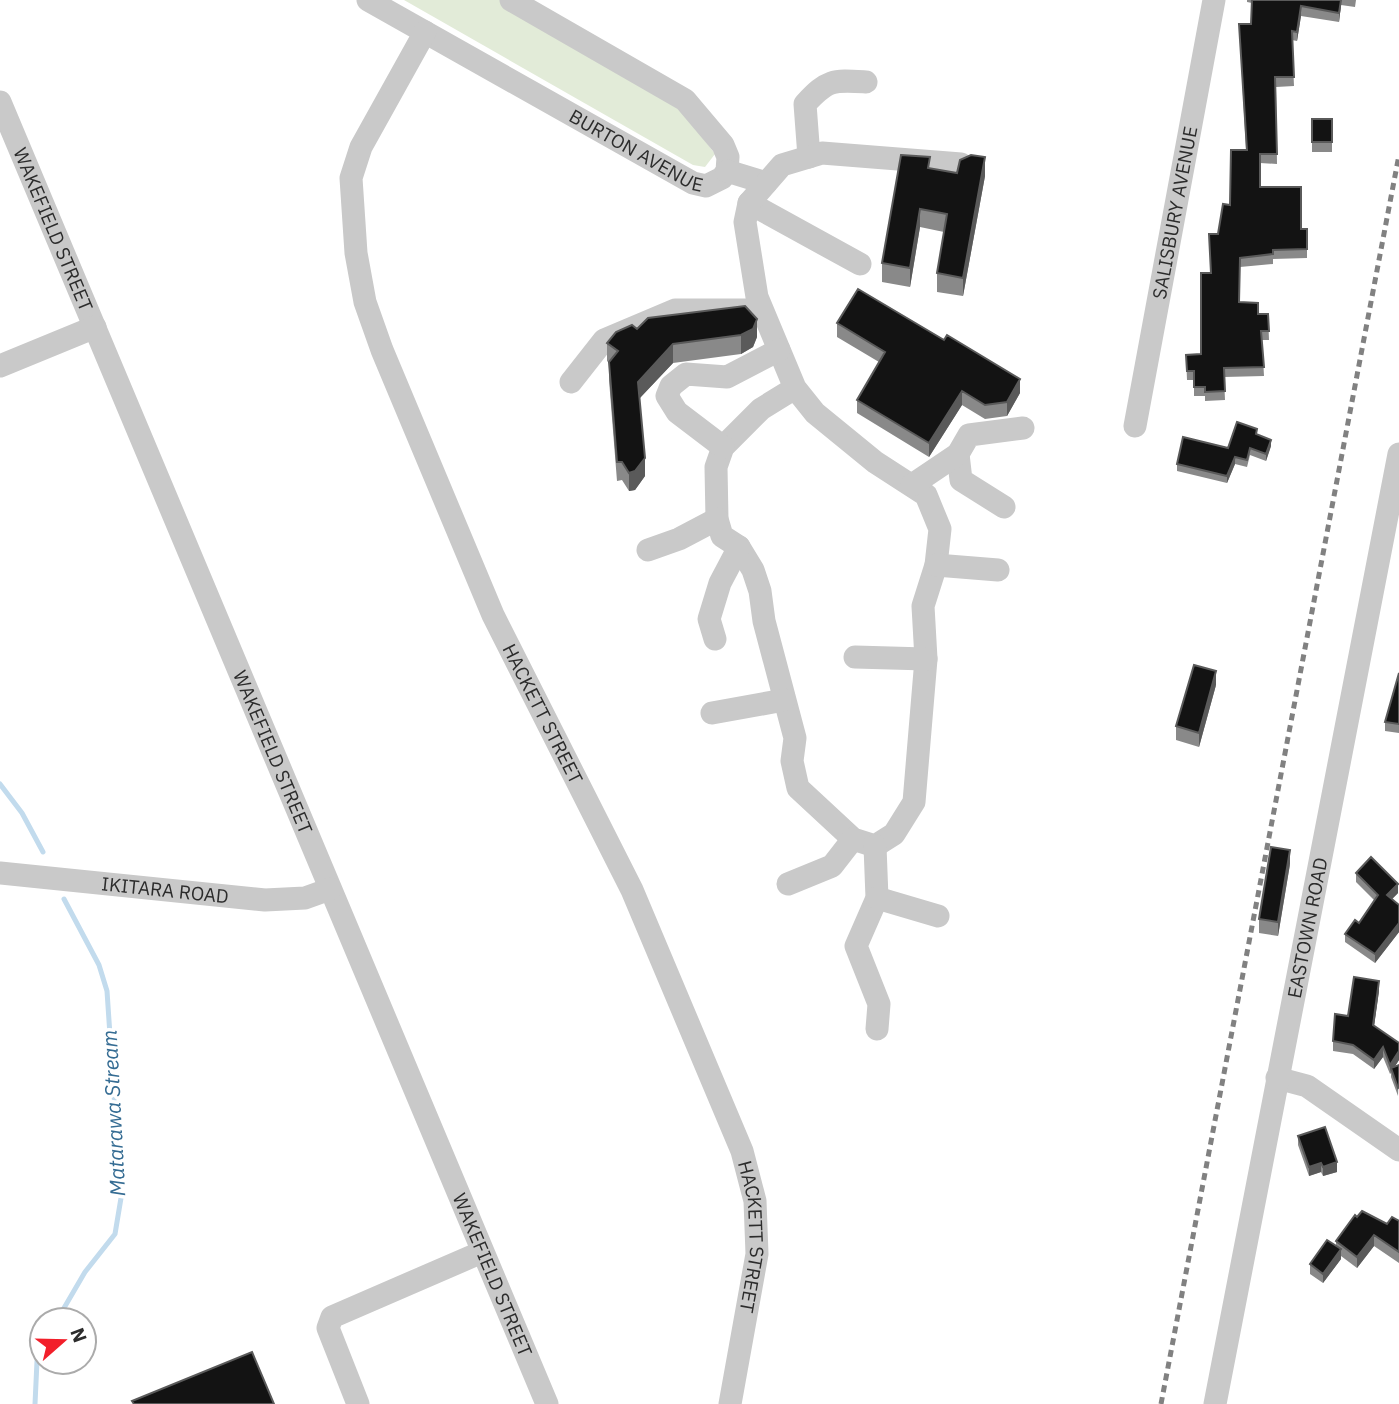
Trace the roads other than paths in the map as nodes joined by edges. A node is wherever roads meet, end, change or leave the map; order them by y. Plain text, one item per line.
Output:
1 (368, 0) edge
2 (511, 0) edge
3 (1214, 0) edge
4 (425, 32) junction
5 (866, 82) dead end
6 (0, 102) edge
7 (809, 157) junction
8 (961, 164) edge
9 (727, 171) junction
10 (766, 183) junction
11 (749, 203) junction
12 (860, 264) dead end
13 (763, 311) junction
14 (95, 327) junction
15 (779, 350) junction
16 (0, 366) edge
17 (571, 382) dead end
18 (795, 388) junction
19 (1135, 426) dead end
20 (1023, 428) dead end
21 (723, 447) junction
22 (958, 454) junction
23 (1399, 454) edge
24 (912, 485) junction
25 (1004, 507) dead end
26 (717, 519) junction
27 (738, 547) junction
28 (648, 550) dead end
29 (936, 565) junction
30 (998, 570) dead end
31 (715, 639) dead end
32 (855, 657) dead end
33 (926, 659) junction
34 (784, 700) junction
35 (712, 713) dead end
36 (853, 839) junction
37 (875, 846) junction
38 (0, 873) edge
39 (788, 884) dead end
40 (330, 889) junction
41 (877, 898) junction
42 (938, 915) dead end
43 (877, 1029) dead end
44 (1277, 1078) junction
45 (1399, 1150) edge
46 (482, 1252) junction
47 (358, 1404) edge
48 (547, 1404) edge
49 (730, 1404) edge
50 (1215, 1404) edge

1 - 4 street, BURTON AVENUE
2 - 9 street, BURTON AVENUE
3 - 19 street, SALISBURY AVENUE
4 - 9 street, BURTON AVENUE
4 - 49 street, HACKETT STREET
5 - 7 street
6 - 14 street, WAKEFIELD STREET
7 - 8 street
7 - 10 street
9 - 10 street
10 - 11 street
11 - 12 street
11 - 13 street
13 - 15 street
13 - 17 street
14 - 16 street
14 - 40 street, WAKEFIELD STREET
15 - 18 street
15 - 21 street
18 - 21 street
18 - 24 street
20 - 22 street
21 - 26 street
22 - 24 street
22 - 25 street
23 - 44 street, EASTOWN ROAD
24 - 29 street
26 - 27 street
26 - 28 street
27 - 31 street
27 - 34 street
29 - 30 street
29 - 33 street
32 - 33 street
33 - 37 street
34 - 35 street
34 - 36 street
36 - 37 street
36 - 39 street
37 - 41 street
38 - 40 street, IKITARA ROAD
40 - 46 street, WAKEFIELD STREET
41 - 42 street
41 - 43 street
44 - 45 street
44 - 50 street, EASTOWN ROAD
46 - 47 street
46 - 48 street, WAKEFIELD STREET

